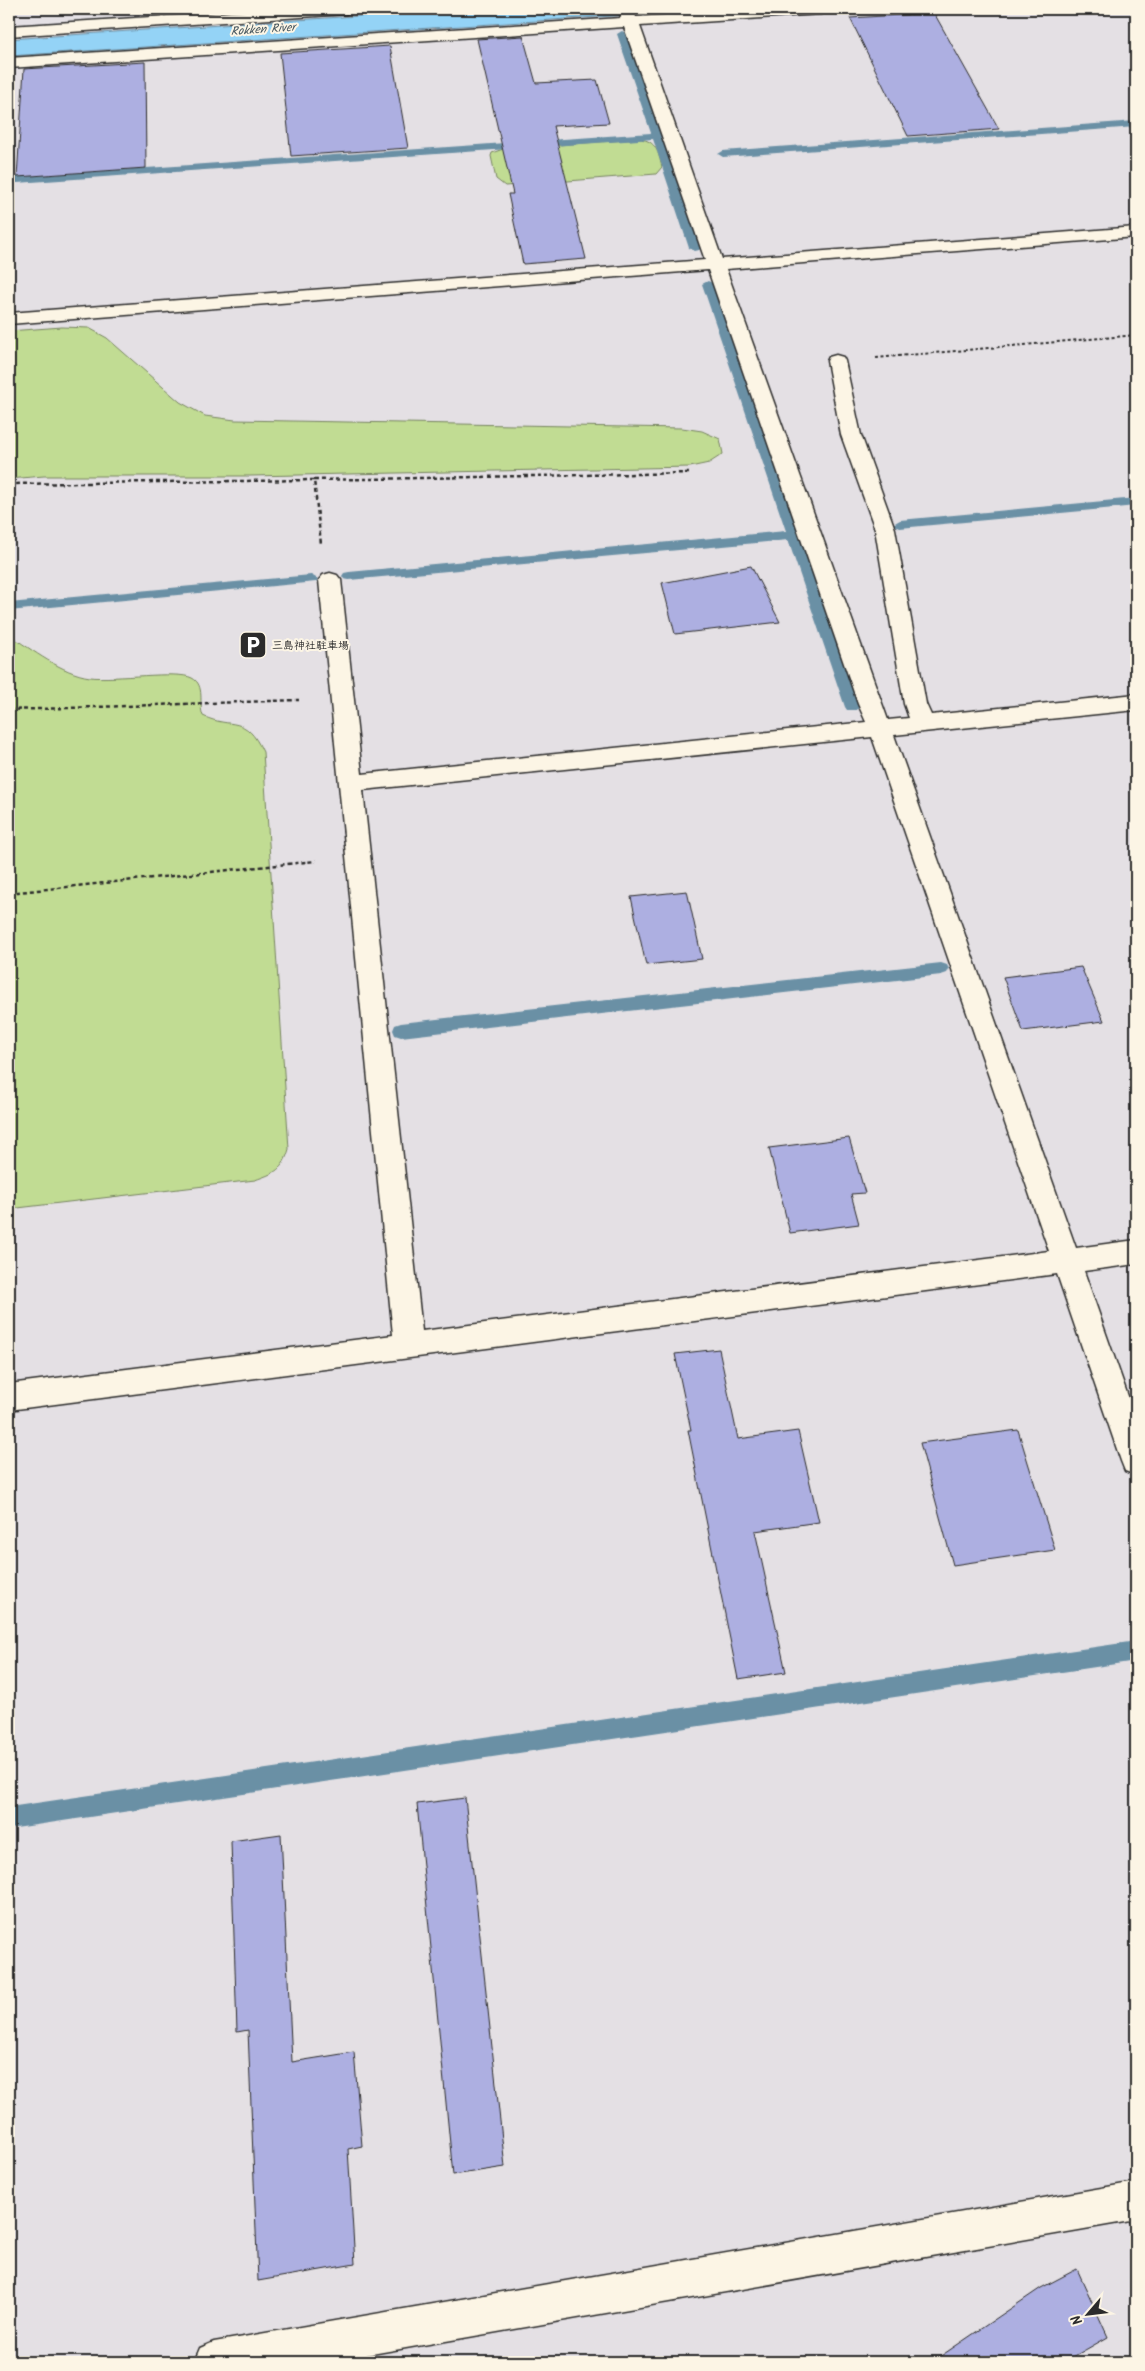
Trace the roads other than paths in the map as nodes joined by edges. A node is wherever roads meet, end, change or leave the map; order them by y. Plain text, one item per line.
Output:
1 (346, 9) edge
2 (821, 9) edge
3 (628, 16) edge
4 (9, 31) edge
5 (9, 63) edge
6 (1136, 232) edge
7 (715, 264) junction
8 (9, 319) edge
9 (836, 361) road end
10 (330, 580) road end
11 (1136, 702) edge
12 (923, 724) junction
13 (880, 728) junction
14 (351, 782) junction
15 (1136, 1252) edge
16 (1066, 1261) junction
17 (409, 1346) junction
18 (9, 1397) edge
19 (1136, 1461) edge
20 (1136, 2201) edge
21 (214, 2362) edge

1 - 4 street
2 - 3 street
3 - 5 street
3 - 7 street
6 - 7 street
7 - 8 street
7 - 13 street
9 - 12 street
10 - 14 street
11 - 12 street
12 - 13 street
13 - 14 street
13 - 16 street
14 - 17 street
15 - 16 street
16 - 17 street
16 - 19 street
17 - 18 street
20 - 21 street

